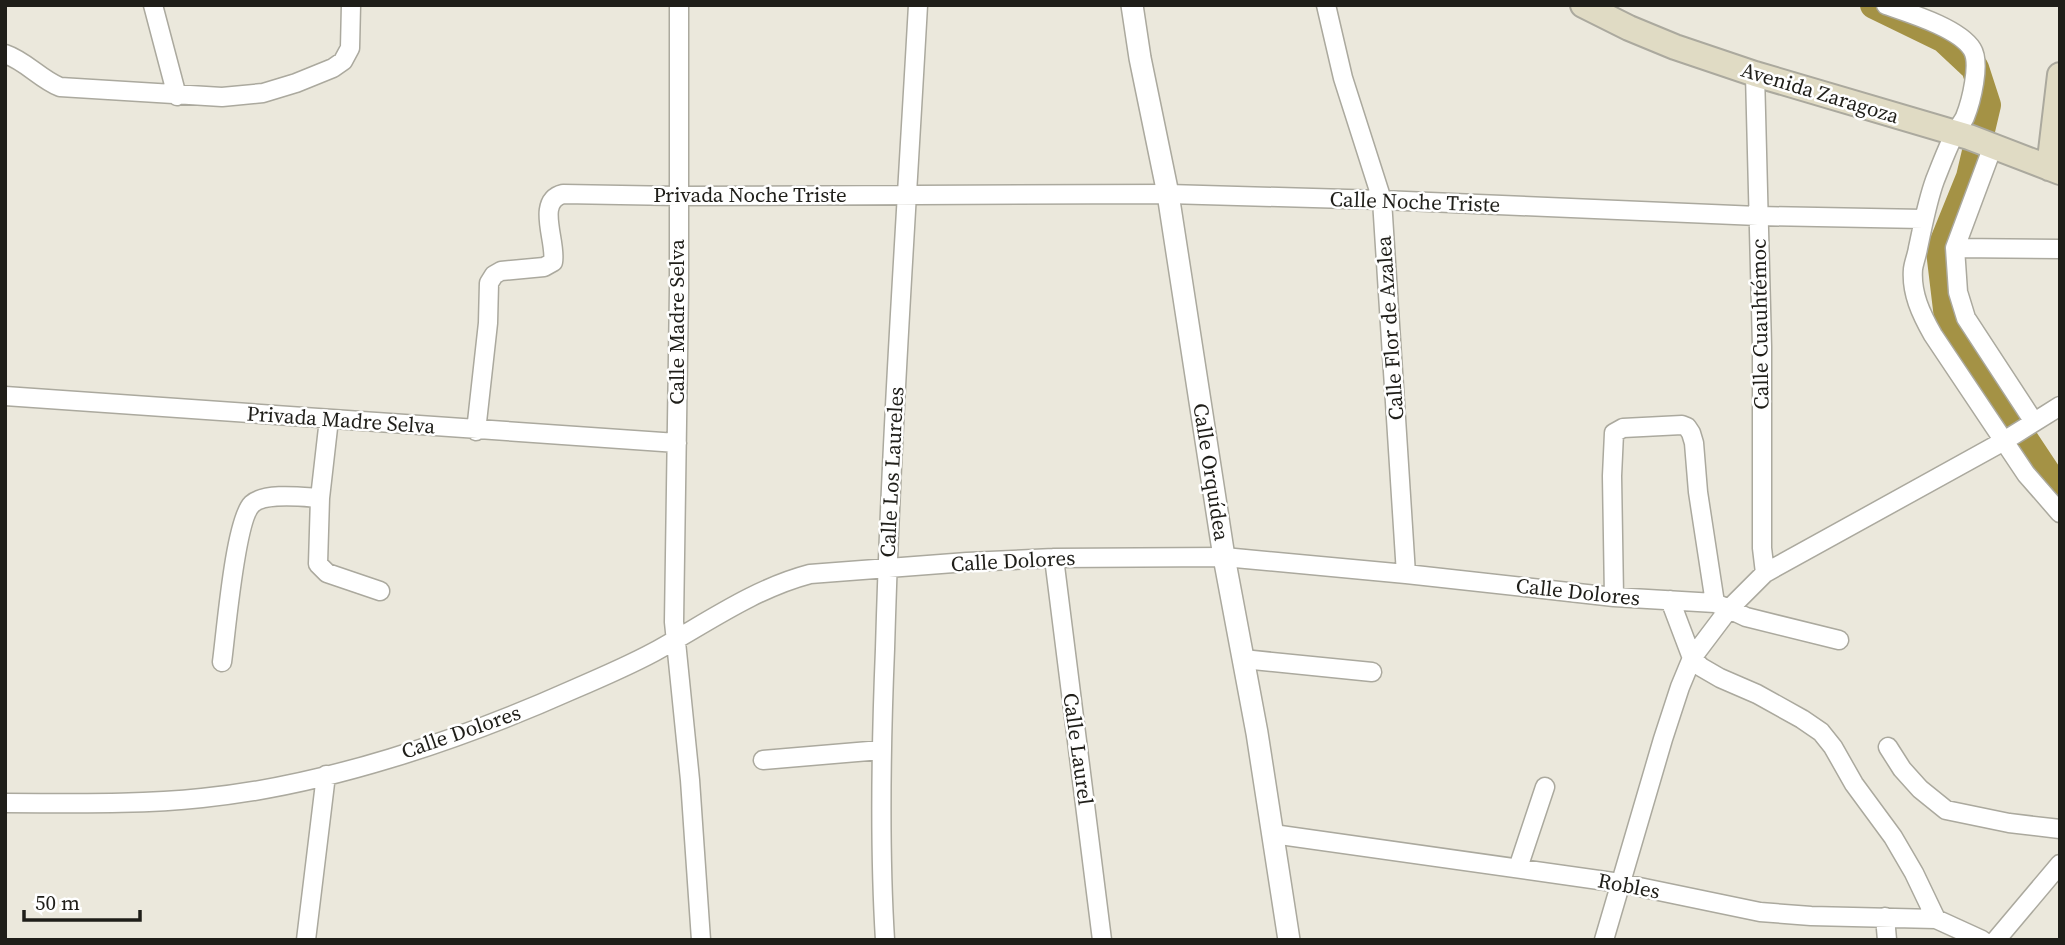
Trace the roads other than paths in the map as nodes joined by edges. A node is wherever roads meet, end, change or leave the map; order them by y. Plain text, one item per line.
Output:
1 (153, 5) edge
2 (351, 5) edge
3 (679, 5) edge
4 (918, 5) edge
5 (1132, 5) edge
6 (1326, 5) edge
7 (1583, 5) edge
8 (1886, 5) edge
9 (5, 54) edge
10 (1755, 74) junction
11 (2060, 75) edge
12 (177, 96) junction
13 (2058, 109) edge
14 (1975, 140) junction
15 (2055, 157) edge
16 (1168, 194) junction
17 (907, 195) junction
18 (678, 196) junction
19 (1382, 200) junction
20 (1758, 216) junction
21 (1923, 219) junction
22 (1955, 248) junction
23 (2060, 249) edge
24 (5, 396) edge
25 (2060, 406) edge
26 (329, 419) junction
27 (476, 431) junction
28 (2019, 431) junction
29 (677, 443) junction
30 (320, 498) junction
31 (2060, 513) edge
32 (1224, 557) junction
33 (1054, 558) junction
34 (886, 569) junction
35 (1765, 573) junction
36 (1406, 574) junction
37 (380, 591) dead end
38 (1614, 597) junction
39 (1670, 600) junction
40 (1722, 606) junction
41 (677, 638) junction
42 (1839, 640) dead end
43 (1692, 658) junction
44 (1243, 659) junction
45 (222, 662) dead end
46 (1372, 672) dead end
47 (1888, 747) dead end
48 (881, 750) junction
49 (764, 760) dead end
50 (326, 775) junction
51 (1545, 787) dead end
52 (5, 803) edge
53 (2060, 829) edge
54 (1273, 834) junction
55 (2060, 864) edge
56 (1518, 868) junction
57 (1620, 883) junction
58 (1885, 917) junction
59 (1936, 919) junction
60 (306, 940) edge
61 (701, 940) edge
62 (885, 940) edge
63 (1102, 940) edge
64 (1289, 940) edge
65 (1604, 940) edge
66 (1887, 940) edge
67 (1982, 940) edge
68 (1996, 940) edge

1 - 12 street
2 - 12 street
3 - 18 street, Calle Madre Selva
4 - 17 street, Calle Los Laureles
5 - 16 street, Calle Orquídea
6 - 19 street, Calle Flor de Azalea
7 - 10 main road, Avenida Zaragoza
8 - 14 street
9 - 12 street
10 - 14 main road, Avenida Zaragoza
10 - 20 street, Calle Cuauhtémoc
11 - 13 main road
13 - 15 main road
14 - 15 main road, Avenida Zaragoza
14 - 21 street
14 - 22 street
16 - 17 street, Calle Noche Triste
16 - 19 street, Calle Noche Triste
16 - 32 street, Calle Orquídea
17 - 18 street, Privada Noche Triste
17 - 34 street, Calle Los Laureles
18 - 27 street, Privada Noche Triste
18 - 29 street, Calle Madre Selva
19 - 20 street, Calle Noche Triste
19 - 36 street, Calle Flor de Azalea
20 - 21 street, Calle Noche Triste
20 - 35 street, Calle Cuauhtémoc
21 - 28 street
22 - 23 street
22 - 28 street
24 - 26 street, Privada Madre Selva
25 - 28 street
26 - 27 street, Privada Madre Selva
26 - 30 street
27 - 29 street, Privada Madre Selva
28 - 31 street
28 - 35 street
29 - 41 street, Calle Madre Selva
30 - 37 street
30 - 45 street
32 - 33 street, Calle Dolores
32 - 36 street, Calle Dolores
32 - 44 street, Calle Orquídea
33 - 34 street, Calle Dolores
33 - 63 street, Calle Laurel
34 - 41 street, Calle Dolores
34 - 48 street, Calle Los Laureles
35 - 40 street
36 - 38 street, Calle Dolores
38 - 39 street, Calle Dolores
38 - 40 street
39 - 40 street, Calle Dolores
39 - 43 street
40 - 42 street, Calle Dolores
40 - 43 street
41 - 50 street, Calle Dolores
41 - 61 street
43 - 57 street
43 - 59 street
44 - 46 street
44 - 54 street, Calle Orquídea
47 - 53 street
48 - 49 street
48 - 62 street, Calle Los Laureles
50 - 52 street, Calle Dolores
50 - 60 street
51 - 56 street
54 - 56 street, Robles
54 - 64 street, Calle Orquídea
55 - 68 street
56 - 57 street, Robles
57 - 58 street, Robles
57 - 65 street
58 - 59 street, Robles
58 - 66 street
59 - 67 street, Robles

